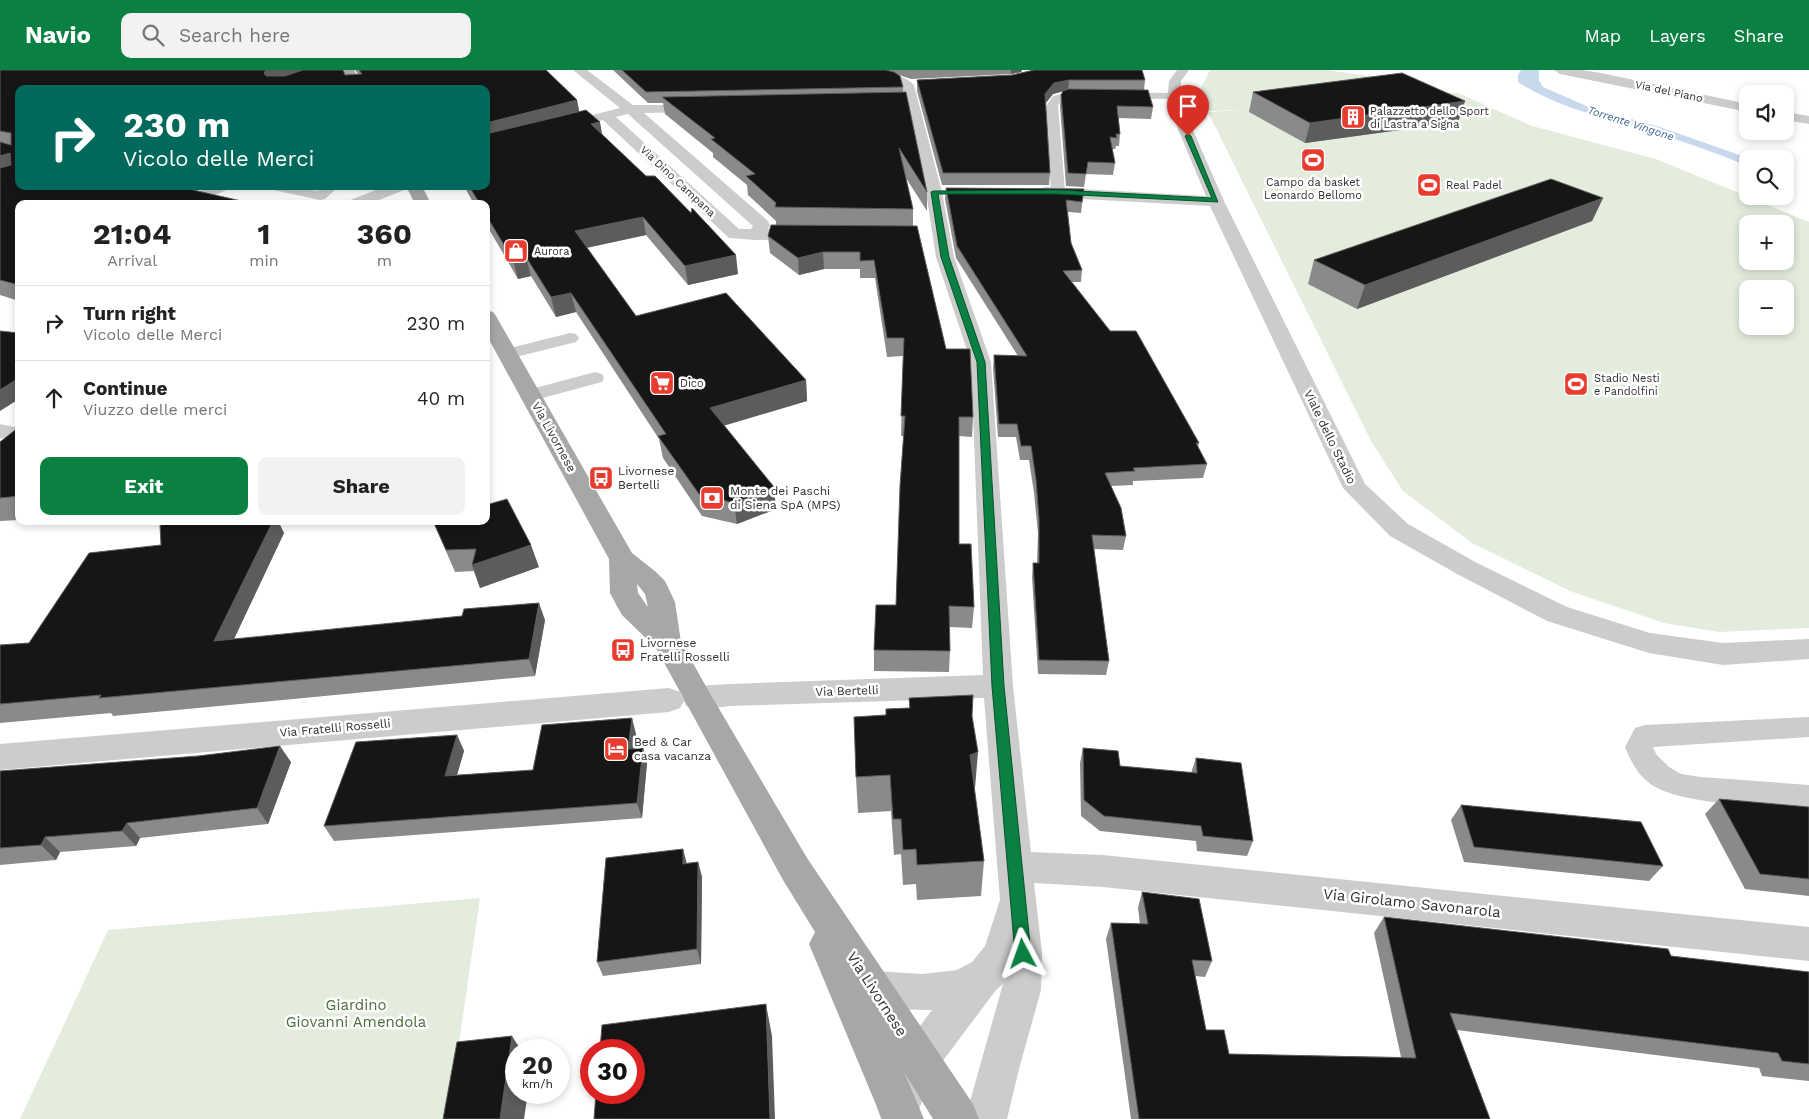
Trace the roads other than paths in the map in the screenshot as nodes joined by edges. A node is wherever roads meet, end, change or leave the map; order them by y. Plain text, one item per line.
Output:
1 (348, 70) edge
2 (579, 70) edge
3 (850, 70) edge
4 (1183, 70) edge
5 (1560, 70) edge
6 (357, 85) edge
7 (907, 88) edge
8 (1175, 96) junction
9 (1739, 106) edge
10 (719, 107) edge
11 (631, 109) junction
12 (606, 114) junction
13 (1794, 118) edge
14 (1809, 120) edge
15 (490, 146) edge
16 (374, 190) edge
17 (390, 190) edge
18 (326, 191) edge
19 (186, 192) edge
20 (1030, 192) edge
21 (1058, 192) junction
22 (225, 193) edge
23 (310, 200) edge
24 (360, 200) edge
25 (364, 200) edge
26 (1216, 201) junction
27 (755, 235) junction
28 (821, 235) edge
29 (490, 323) edge
30 (570, 338) dead end
31 (508, 354) junction
32 (595, 378) dead end
33 (531, 395) junction
34 (1809, 649) edge
35 (998, 686) junction
36 (683, 699) junction
37 (1809, 727) edge
38 (0, 757) edge
39 (1809, 797) edge
40 (795, 869) junction
41 (1016, 880) junction
42 (1809, 944) edge
43 (982, 978) junction
44 (874, 990) junction
45 (919, 1060) junction
46 (901, 1114) edge
47 (958, 1119) edge
48 (986, 1119) edge

1 - 6 main road
2 - 11 street
3 - 7 street
4 - 8 street, Viale dello Stadio
5 - 9 street, Via del Piano
7 - 35 street
8 - 21 lane
8 - 26 street, Viale dello Stadio
10 - 11 street
11 - 12 street
11 - 27 street, Via Dino Campana
12 - 15 street
12 - 27 street, Via Dino Campana
13 - 14 street
16 - 24 street
17 - 25 street
18 - 23 lane
19 - 22 street
20 - 21 street
21 - 26 street
26 - 34 street, Viale dello Stadio
27 - 28 street, Via Dino Campana
29 - 31 main road, Via Livornese
30 - 31 lane
31 - 33 main road, Via Livornese
32 - 33 lane
33 - 36 main road, Via Livornese
35 - 36 street, Via Bertelli
35 - 41 street
36 - 38 street, Via Fratelli Rosselli
36 - 40 main road, Via Livornese
37 - 39 lane
40 - 44 main road, Via Livornese
40 - 46 main road, Via Livornese
41 - 42 street, Via Girolamo Savonarola
41 - 43 street
41 - 48 street
43 - 44 street
43 - 45 street
44 - 45 main road, Via Livornese
45 - 46 street
45 - 47 main road, Via Livornese

